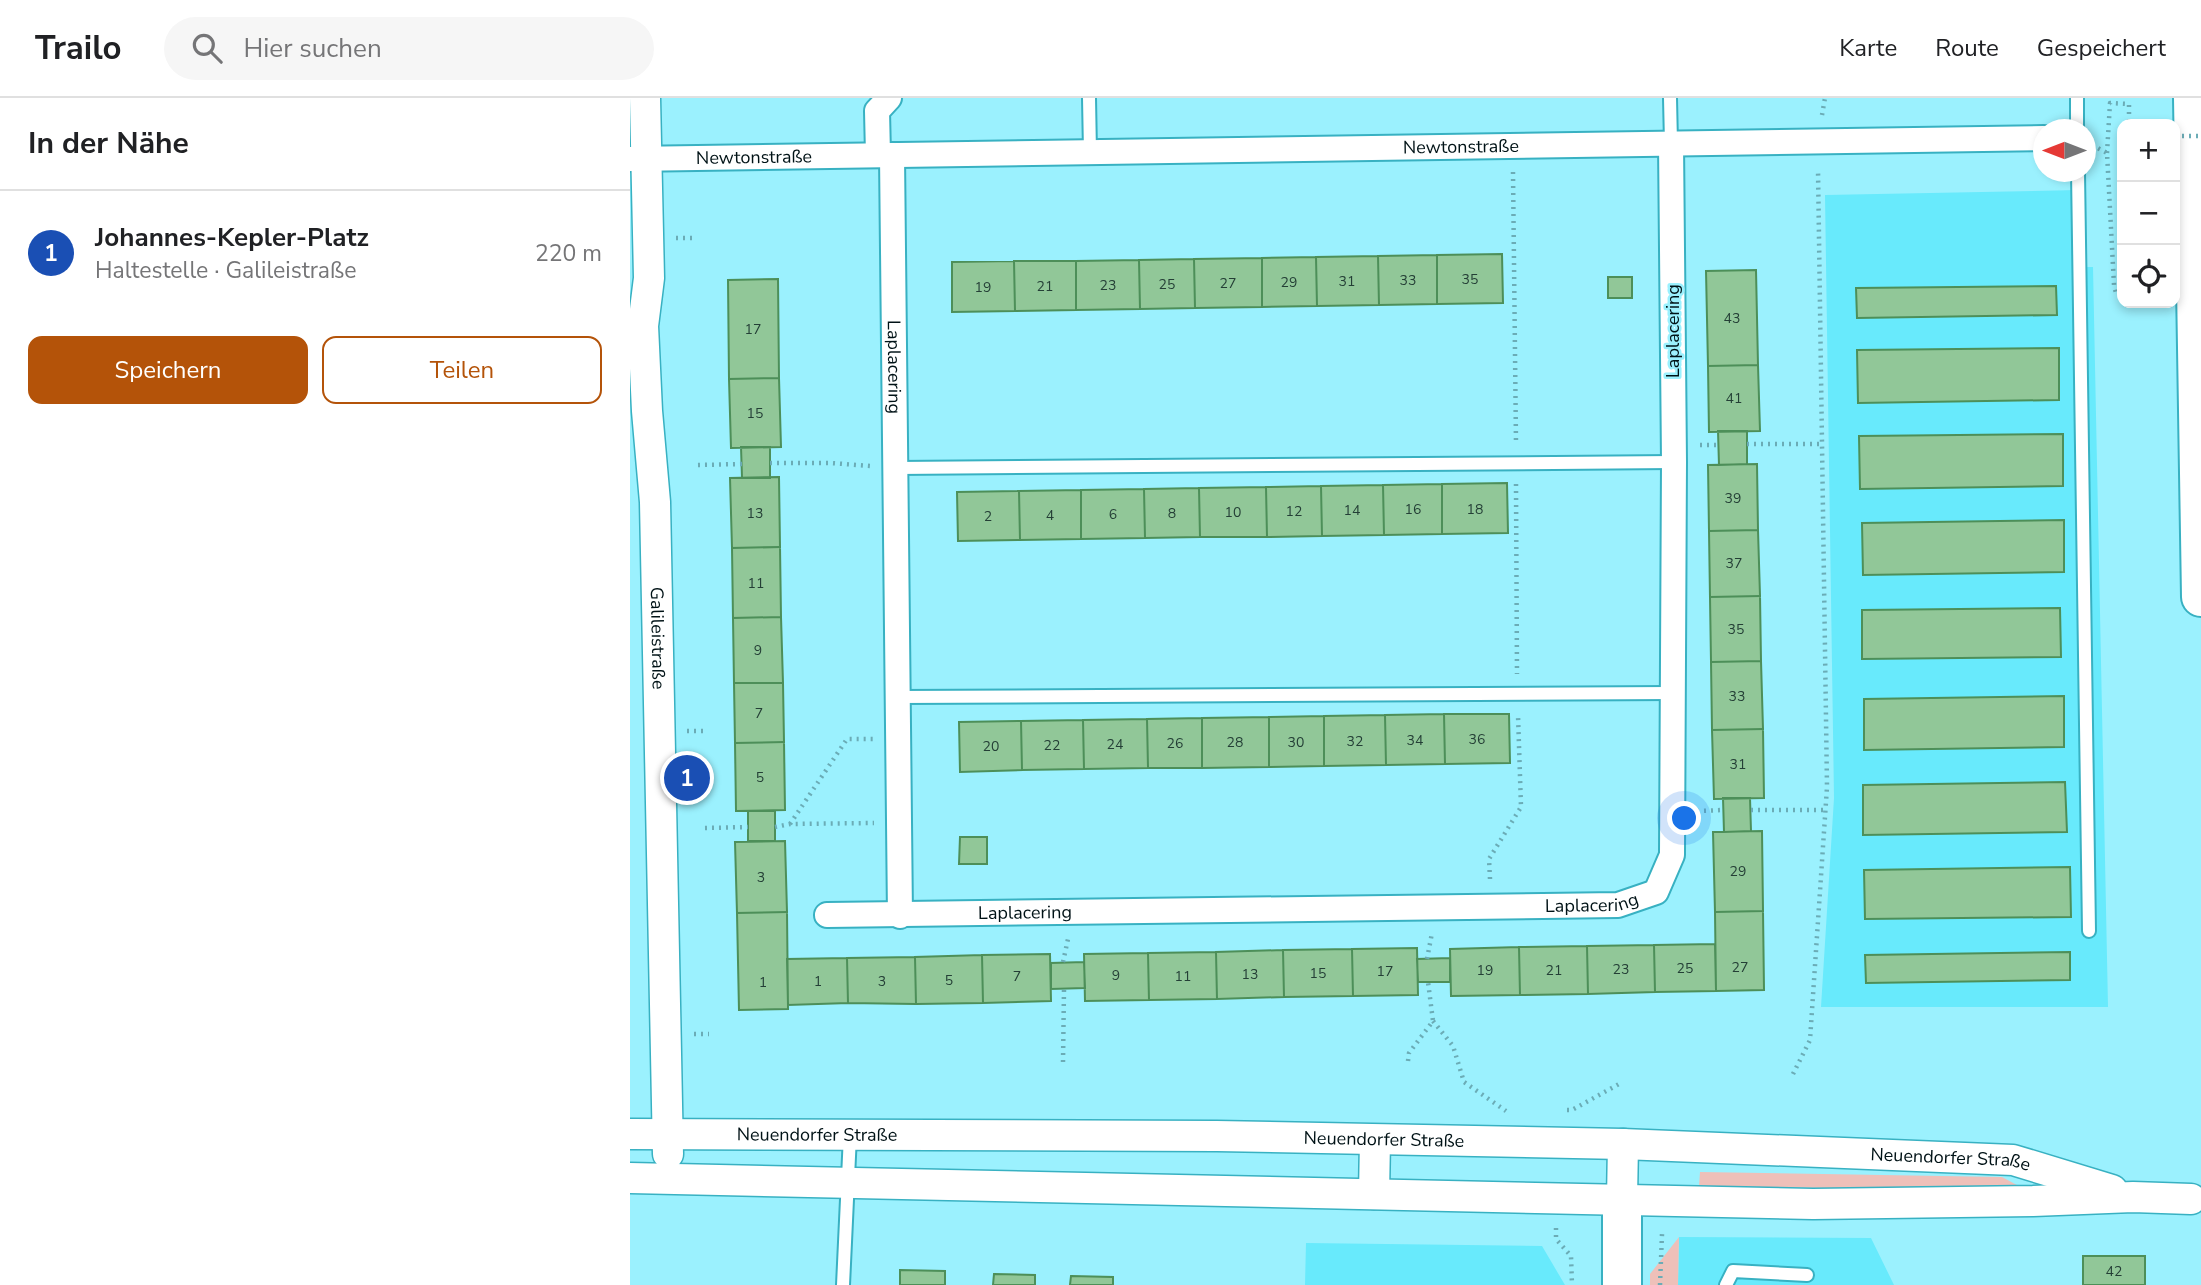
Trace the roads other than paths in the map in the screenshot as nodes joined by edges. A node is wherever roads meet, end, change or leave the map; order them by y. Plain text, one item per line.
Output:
1 (645, 98) edge
2 (889, 98) edge
3 (1089, 98) edge
4 (1670, 98) edge
5 (2077, 98) edge
6 (2169, 98) edge
7 (2193, 98) edge
8 (2077, 119) edge
9 (2169, 119) edge
10 (2033, 138) edge
11 (1671, 143) junction
12 (1090, 152) junction
13 (885, 155) junction
14 (638, 158) edge
15 (2078, 182) edge
16 (2172, 308) edge
17 (1674, 462) junction
18 (896, 468) junction
19 (2199, 492) junction
20 (2201, 597) edge
21 (1673, 693) junction
22 (898, 697) junction
23 (827, 915) dead end
24 (900, 916) junction
25 (2089, 931) dead end
26 (630, 1133) edge
27 (667, 1134) junction
28 (850, 1135) junction
29 (1375, 1140) junction
30 (1623, 1144) junction
31 (630, 1178) edge
32 (668, 1178) junction
33 (848, 1183) junction
34 (1374, 1194) junction
35 (2133, 1197) junction
36 (1622, 1199) junction
37 (2191, 1199) dead end
38 (1807, 1275) dead end
39 (843, 1285) edge
40 (1622, 1285) edge
41 (1726, 1285) edge

1 - 14 street, Galileistraße
2 - 13 street
3 - 12 lane
4 - 11 lane
5 - 8 lane
6 - 9 highway
7 - 19 highway
10 - 11 street, Newtonstraße
11 - 12 street, Newtonstraße
11 - 17 street, Laplacering
12 - 13 street, Newtonstraße
13 - 14 street, Newtonstraße
13 - 18 street, Laplacering
14 - 27 street, Galileistraße
15 - 25 lane
16 - 19 highway
17 - 18 lane
17 - 21 street, Laplacering
18 - 22 street, Laplacering
19 - 20 highway
21 - 22 lane
21 - 24 street, Laplacering
22 - 24 street, Laplacering
23 - 24 street, Laplacering
26 - 27 street, Neuendorfer Straße
27 - 28 street, Neuendorfer Straße
27 - 32 street, Galileistraße
28 - 29 street, Neuendorfer Straße
28 - 33 lane
29 - 30 street, Neuendorfer Straße
29 - 34 street
30 - 35 street, Neuendorfer Straße
30 - 36 street
31 - 32 street, Neuendorfer Straße
32 - 33 street, Neuendorfer Straße
33 - 34 street, Neuendorfer Straße
33 - 39 lane
34 - 36 street, Neuendorfer Straße
35 - 36 street, Neuendorfer Straße
35 - 37 street, Neuendorfer Straße
36 - 40 highway
38 - 41 lane

